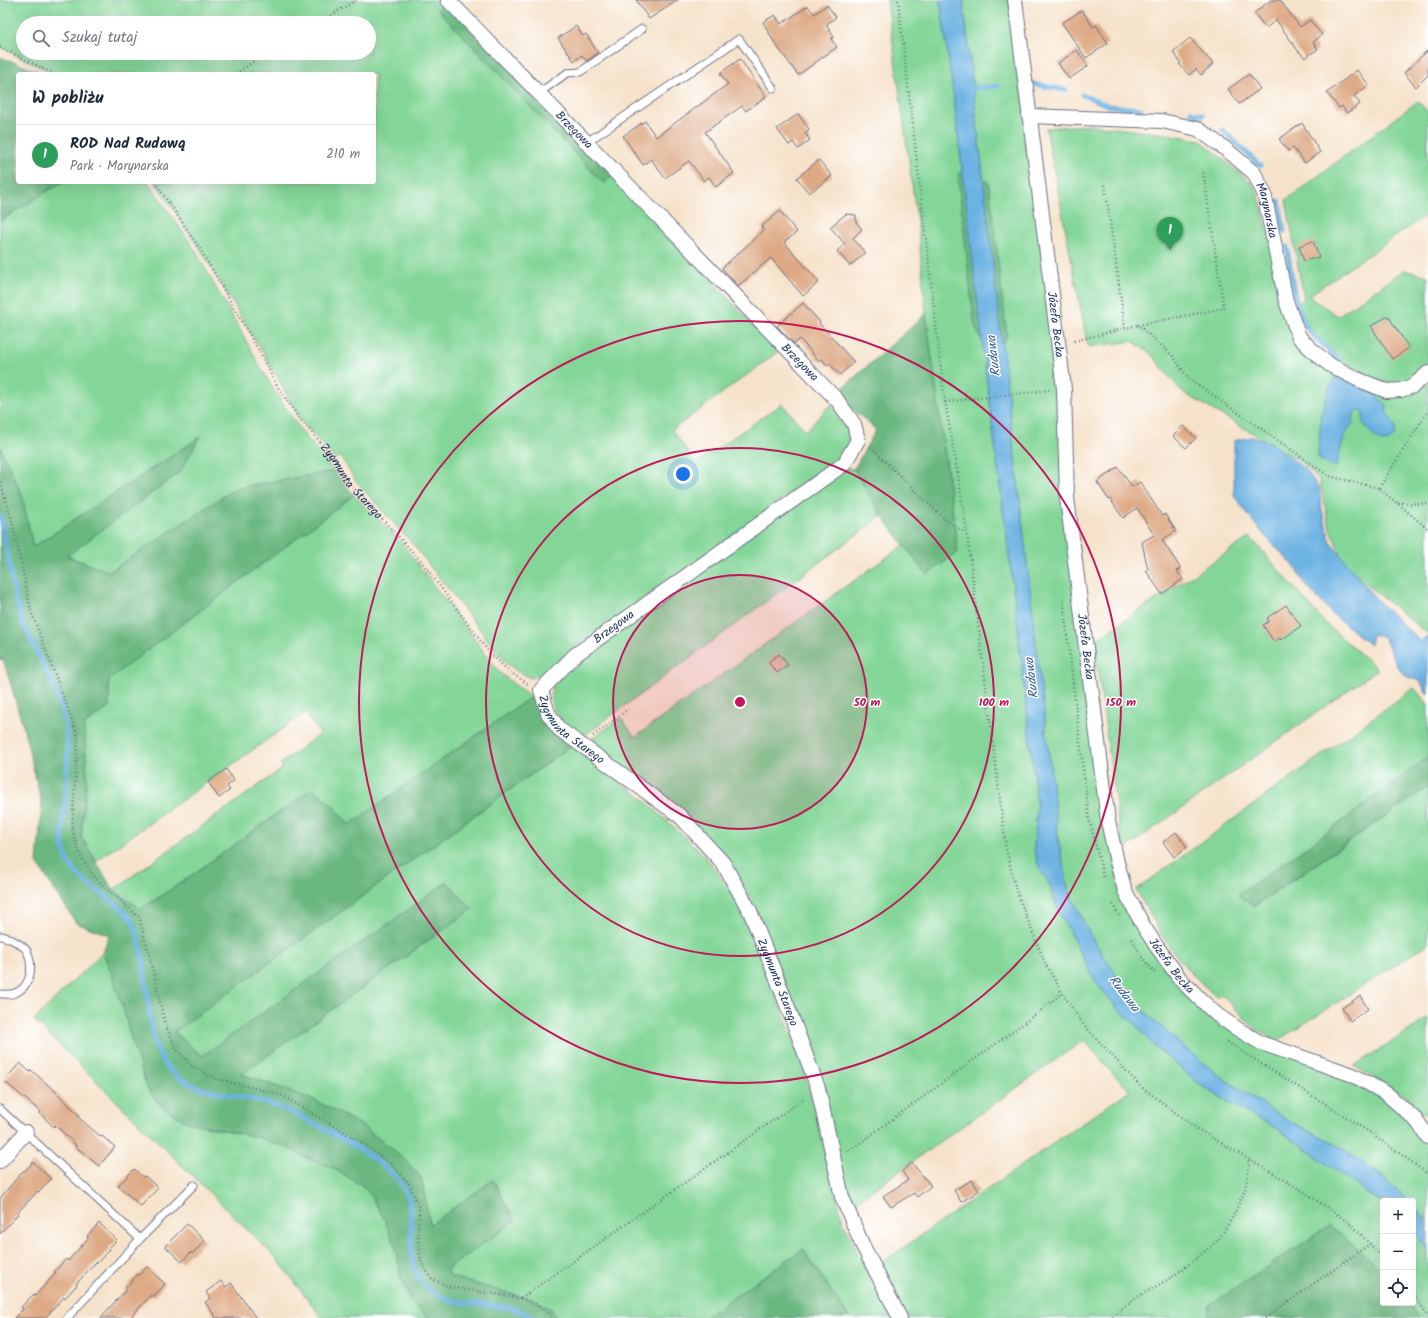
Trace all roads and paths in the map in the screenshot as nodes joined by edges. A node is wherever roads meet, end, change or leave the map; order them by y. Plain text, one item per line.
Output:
1 (356, 0) edge
2 (448, 0) edge
3 (898, 0) edge
4 (1014, 0) edge
5 (330, 16) edge
6 (642, 29) dead end
7 (0, 47) edge
8 (16, 55) edge
9 (26, 60) edge
10 (255, 60) edge
11 (50, 72) edge
12 (239, 72) edge
13 (773, 88) dead end
14 (539, 93) junction
15 (1028, 116) junction
16 (587, 142) junction
17 (1203, 171) dead end
18 (156, 184) edge
19 (1105, 185) dead end
20 (1138, 325) junction
21 (1125, 328) junction
22 (1058, 344) junction
23 (1428, 373) edge
24 (1048, 398) dead end
25 (945, 402) junction
26 (1428, 411) edge
27 (858, 440) junction
28 (0, 482) edge
29 (1379, 488) junction
30 (1398, 503) junction
31 (1428, 504) edge
32 (1428, 530) edge
33 (967, 534) junction
34 (1062, 596) dead end
35 (541, 690) junction
36 (628, 709) dead end
37 (581, 745) junction
38 (1104, 880) dead end
39 (1111, 900) dead end
40 (1120, 919) dead end
41 (0, 936) edge
42 (1131, 937) dead end
43 (1155, 974) dead end
44 (0, 994) edge
45 (1062, 994) junction
46 (1222, 1039) dead end
47 (818, 1088) junction
48 (0, 1109) edge
49 (26, 1132) junction
50 (1428, 1137) edge
51 (832, 1158) junction
52 (1248, 1160) junction
53 (0, 1161) edge
54 (1428, 1174) edge
55 (194, 1185) dead end
56 (140, 1239) junction
57 (1370, 1244) junction
58 (1380, 1255) edge
59 (1416, 1297) edge
60 (521, 1298) junction
61 (1428, 1316) edge
62 (67, 1318) edge
63 (552, 1318) edge
64 (900, 1318) edge
65 (1109, 1318) edge
66 (1265, 1318) edge

1 - 5 path
2 - 14 street, Brzegowa
3 - 25 path
4 - 15 street, Józefa Becka
6 - 14 lane
7 - 8 path
9 - 11 path
10 - 12 path
13 - 16 lane
14 - 16 street, Brzegowa
15 - 22 street, Józefa Becka
15 - 23 street, Marynarska
16 - 27 street, Brzegowa
17 - 20 path
18 - 35 path, Zygmunta Starego
19 - 21 path
20 - 21 path
20 - 29 path
21 - 22 path
22 - 50 street, Józefa Becka
24 - 25 path
25 - 33 path
26 - 29 path
27 - 33 path
27 - 35 street, Brzegowa
28 - 60 path
29 - 30 path
30 - 31 path
30 - 32 path
33 - 45 path
34 - 38 path
35 - 37 street, Zygmunta Starego
36 - 37 path
37 - 47 street, Zygmunta Starego
39 - 40 path
41 - 44 lane
42 - 43 path
45 - 51 path
45 - 52 path
46 - 54 path
47 - 51 street, Zygmunta Starego
47 - 60 path
48 - 49 lane
49 - 53 street
49 - 56 lane
51 - 64 street, Zygmunta Starego
52 - 57 path
52 - 65 path
55 - 56 lane
56 - 62 lane
57 - 58 path
57 - 66 path
59 - 61 path
60 - 63 path

